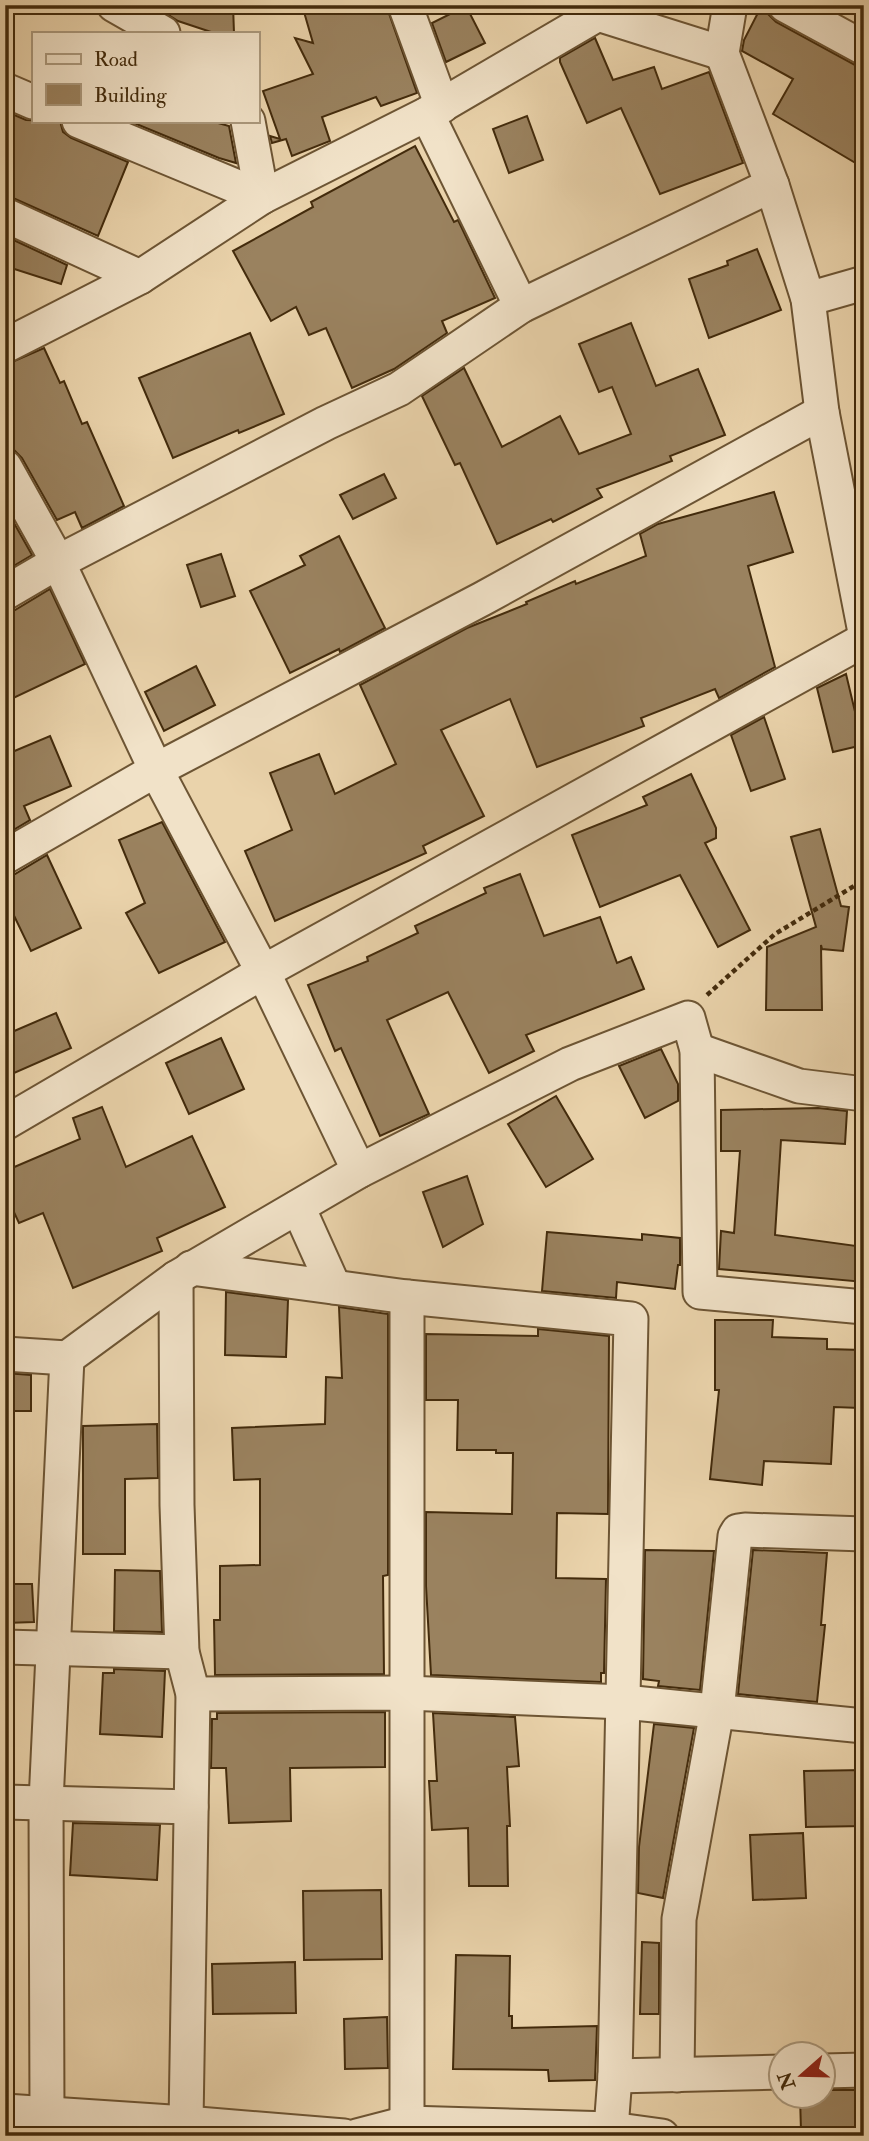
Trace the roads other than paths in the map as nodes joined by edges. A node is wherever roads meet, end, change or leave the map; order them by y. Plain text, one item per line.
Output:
1 (114, 5) edge
2 (405, 5) edge
3 (730, 5) edge
4 (785, 5) edge
5 (594, 10) edge
6 (161, 32) edge
7 (864, 48) edge
8 (722, 53) junction
9 (5, 90) edge
10 (32, 102) edge
11 (434, 110) junction
12 (81, 122) edge
13 (248, 122) edge
14 (772, 185) junction
15 (262, 197) junction
16 (5, 215) edge
17 (140, 277) junction
18 (864, 283) edge
19 (808, 299) junction
20 (521, 306) junction
21 (5, 346) edge
22 (822, 412) junction
23 (5, 467) edge
24 (58, 562) junction
25 (5, 593) edge
26 (864, 626) edge
27 (864, 640) edge
28 (156, 770) junction
29 (5, 857) edge
30 (262, 972) junction
31 (697, 1050) junction
32 (864, 1094) edge
33 (5, 1123) edge
34 (359, 1171) junction
35 (298, 1208) junction
36 (184, 1273) junction
37 (334, 1287) junction
38 (407, 1297) junction
39 (864, 1307) edge
40 (5, 1354) edge
41 (67, 1358) junction
42 (864, 1534) edge
43 (5, 1647) edge
44 (54, 1649) junction
45 (182, 1652) junction
46 (406, 1693) junction
47 (193, 1694) junction
48 (624, 1702) junction
49 (717, 1711) junction
50 (864, 1726) edge
51 (5, 1802) edge
52 (46, 1802) junction
53 (191, 1807) junction
54 (864, 2070) edge
55 (838, 2071) edge
56 (768, 2072) edge
57 (677, 2075) junction
58 (615, 2076) junction
59 (5, 2111) edge
60 (47, 2115) junction
61 (407, 2123) junction
62 (178, 2129) edge
63 (611, 2129) junction
64 (344, 2136) edge
65 (358, 2136) edge
66 (662, 2136) edge

1 - 6 street
2 - 11 street
3 - 8 street
4 - 7 street
5 - 8 street
5 - 11 street
8 - 14 street
9 - 10 street
11 - 15 street
11 - 20 street
12 - 15 street
13 - 15 street
14 - 19 street
14 - 20 street
15 - 17 street
16 - 17 street
17 - 21 street
18 - 19 street
19 - 22 street
20 - 24 street
22 - 26 street
22 - 28 street
23 - 24 street
24 - 25 street
24 - 28 street
27 - 30 street
28 - 29 street
28 - 30 street
30 - 33 street
30 - 34 street
31 - 32 street
31 - 34 street
31 - 39 street
34 - 35 street
35 - 36 street
35 - 37 street
36 - 37 street
36 - 41 street
36 - 45 street
37 - 38 street
38 - 46 street
38 - 48 street
40 - 41 street
41 - 44 street
42 - 49 street
43 - 44 street
44 - 45 street
44 - 52 street
45 - 47 street
46 - 47 street
46 - 48 street
46 - 61 street
47 - 53 street
48 - 49 street
48 - 58 street
49 - 50 street
49 - 57 street
51 - 52 street
52 - 53 street
52 - 60 street
53 - 62 street
54 - 55 street
56 - 57 street
57 - 58 street
58 - 63 street
59 - 60 street
60 - 62 street
61 - 63 street
61 - 65 street
62 - 64 street
63 - 66 street

